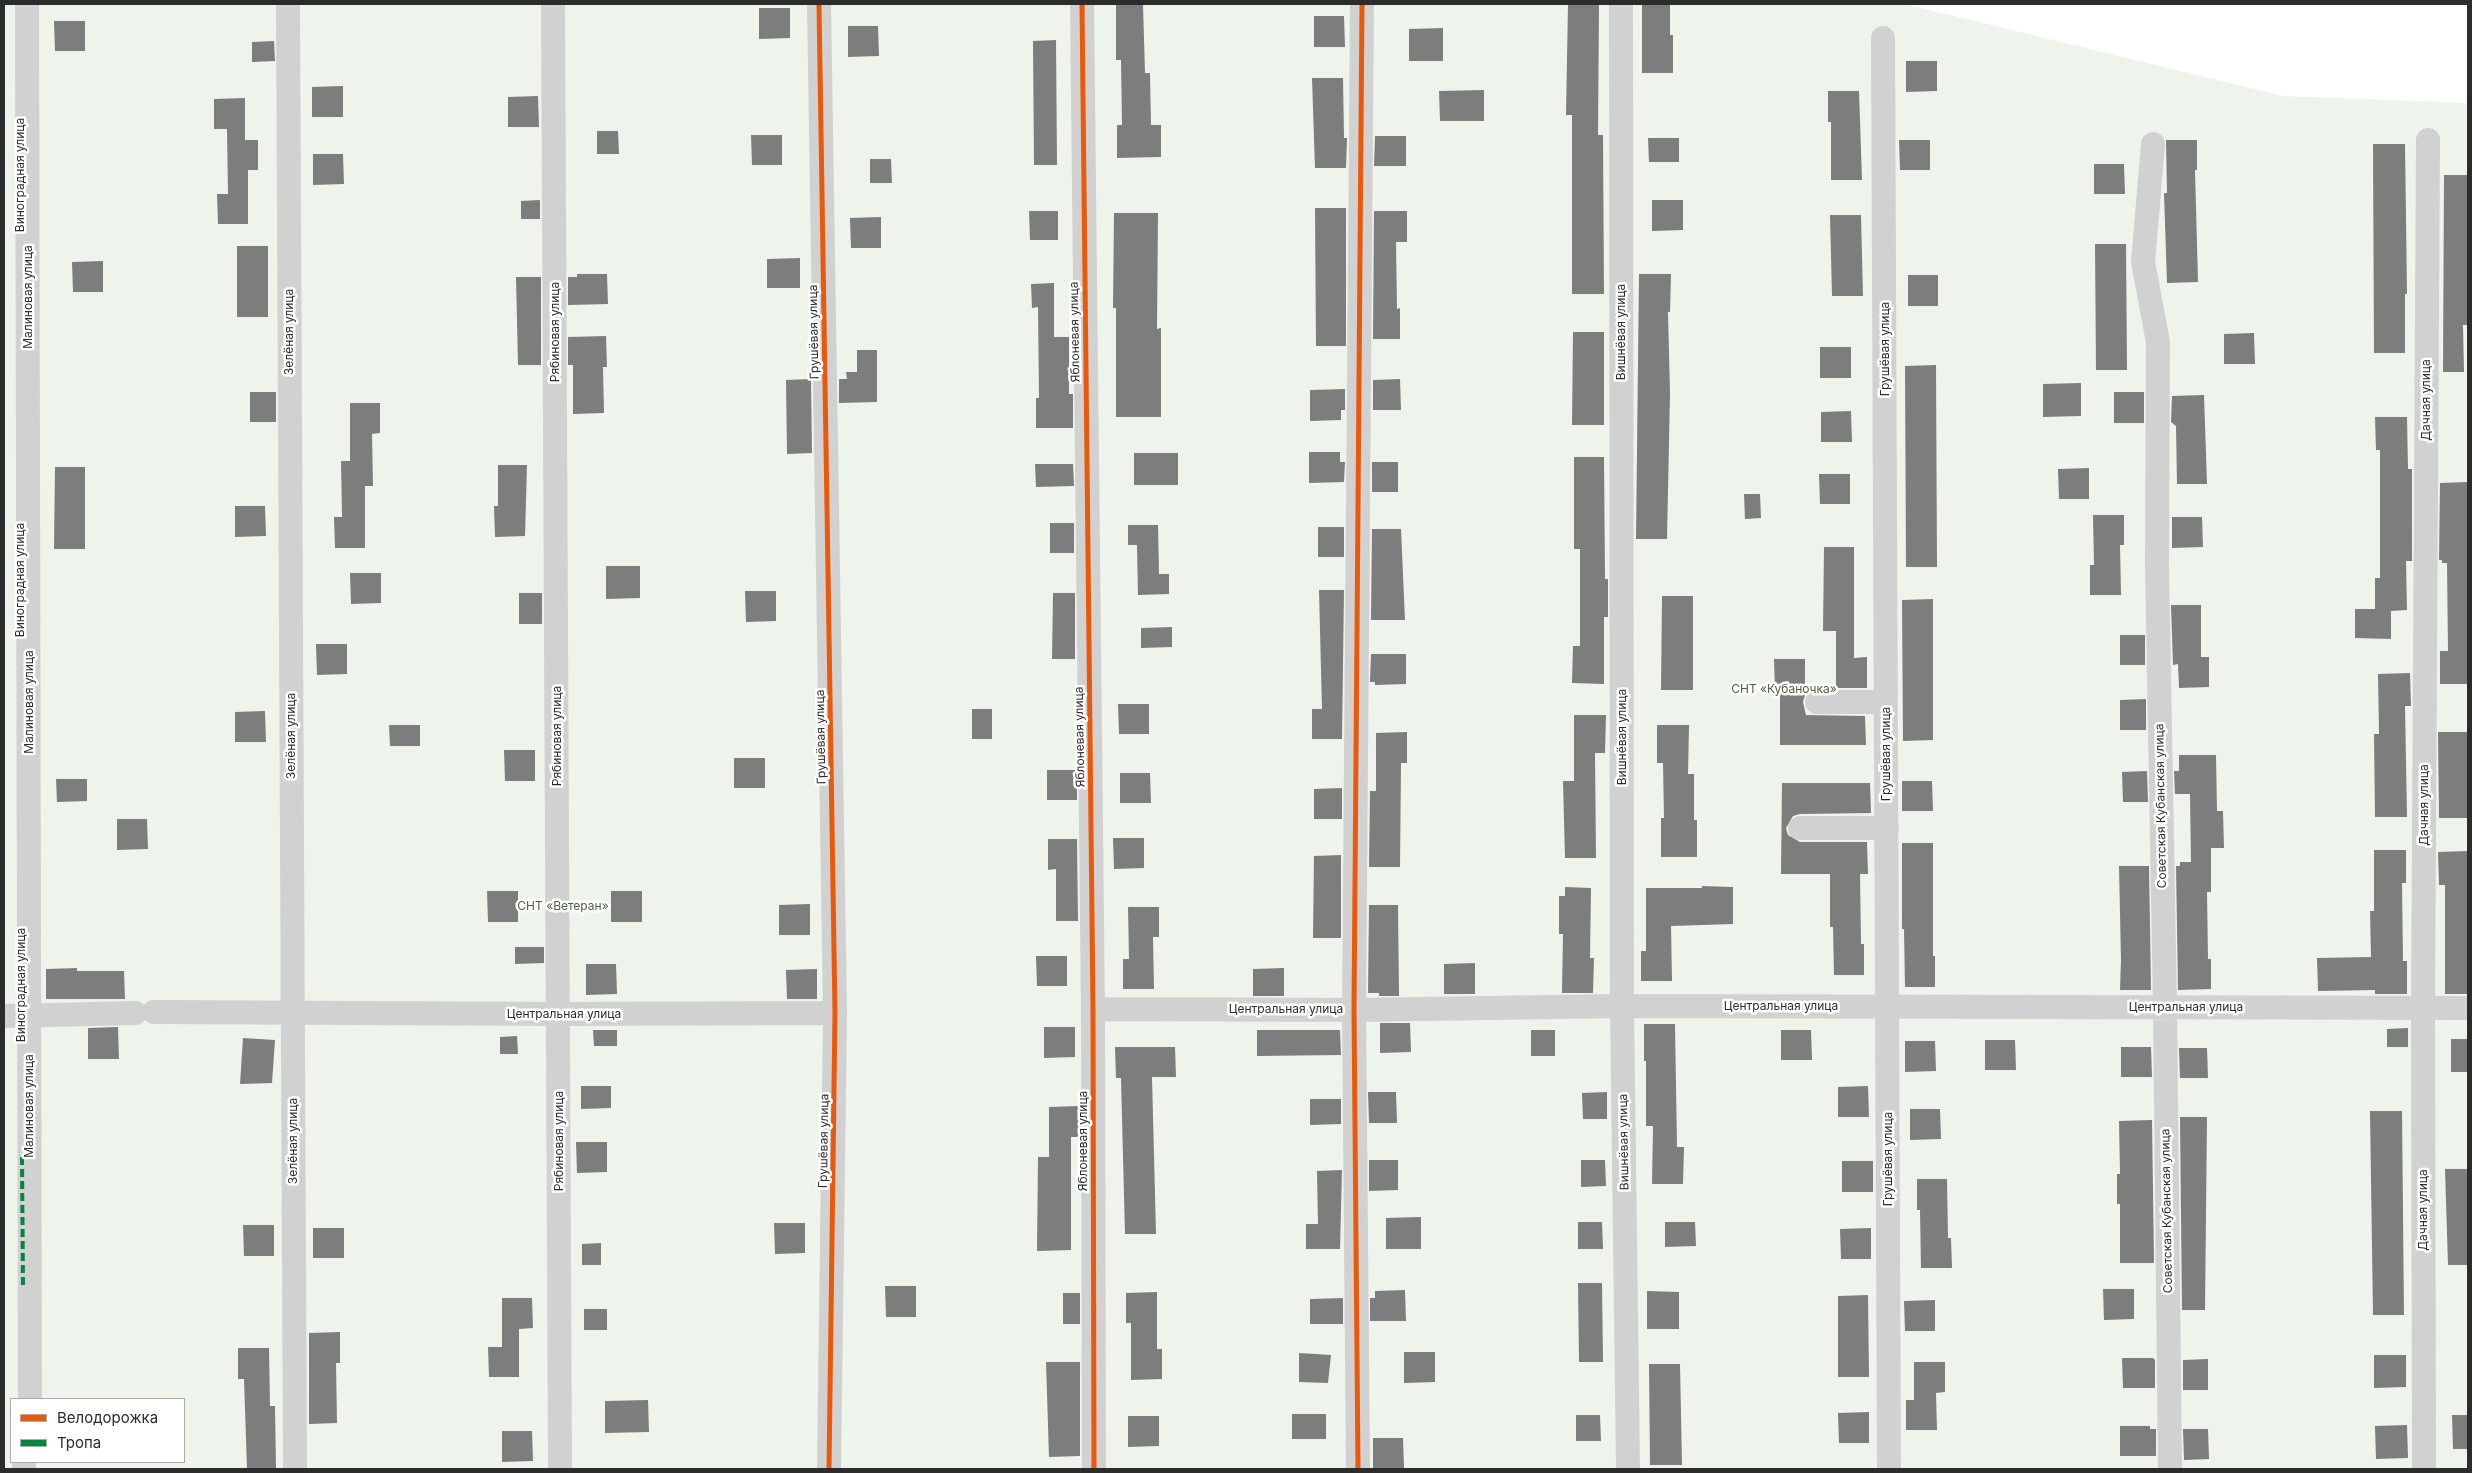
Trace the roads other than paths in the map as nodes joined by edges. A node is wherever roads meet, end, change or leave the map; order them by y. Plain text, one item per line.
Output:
1 (20, 4) edge
2 (27, 4) edge
3 (288, 4) edge
4 (553, 4) edge
5 (819, 4) edge
6 (1082, 4) edge
7 (1362, 4) edge
8 (1621, 4) edge
9 (1883, 38) dead end
10 (2428, 140) dead end
11 (2153, 144) dead end
12 (1817, 702) dead end
13 (1886, 702) junction
14 (1800, 828) dead end
15 (1886, 828) junction
16 (1622, 1006) junction
17 (1888, 1006) junction
18 (2165, 1007) junction
19 (2423, 1008) junction
20 (2468, 1008) edge
21 (1093, 1009) junction
22 (1354, 1010) junction
23 (293, 1013) junction
24 (836, 1013) junction
25 (559, 1014) junction
26 (18, 1016) edge
27 (22, 1157) dead end
28 (22, 1288) dead end
29 (24, 1398) edge
30 (30, 1398) edge
31 (295, 1469) edge
32 (560, 1469) edge
33 (829, 1469) edge
34 (1094, 1469) edge
35 (1358, 1469) edge
36 (1628, 1469) edge
37 (1889, 1469) edge
38 (2170, 1469) edge
39 (2424, 1469) edge

1 - 26 street, Виноградная улица
2 - 26 street, Малиновая улица
3 - 23 street, Зелёная улица
4 - 25 street, Рябиновая улица
5 - 24 street, Грушёвая улица
6 - 21 street, Яблоневая улица
7 - 22 street
8 - 16 street, Вишнёвая улица
9 - 13 street, Грушёвая улица
10 - 19 street, Дачная улица
11 - 18 street, Советская Кубанская улица
12 - 13 street
13 - 15 street, Грушёвая улица
14 - 15 street
15 - 17 street, Грушёвая улица
16 - 17 street, Центральная улица
16 - 22 street, Центральная улица
16 - 36 street, Вишнёвая улица
17 - 18 street, Центральная улица
17 - 37 street, Грушёвая улица
18 - 19 street, Центральная улица
18 - 38 street, Советская Кубанская улица
19 - 20 street, Центральная улица
19 - 39 street, Дачная улица
21 - 22 street, Центральная улица
21 - 34 street, Яблоневая улица
22 - 35 street
23 - 25 street, Центральная улица
23 - 26 street, Центральная улица
23 - 31 street, Зелёная улица
24 - 25 street, Центральная улица
24 - 33 street, Грушёвая улица
25 - 32 street, Рябиновая улица
26 - 27 street, Виноградная улица
26 - 30 street, Малиновая улица
28 - 29 street

